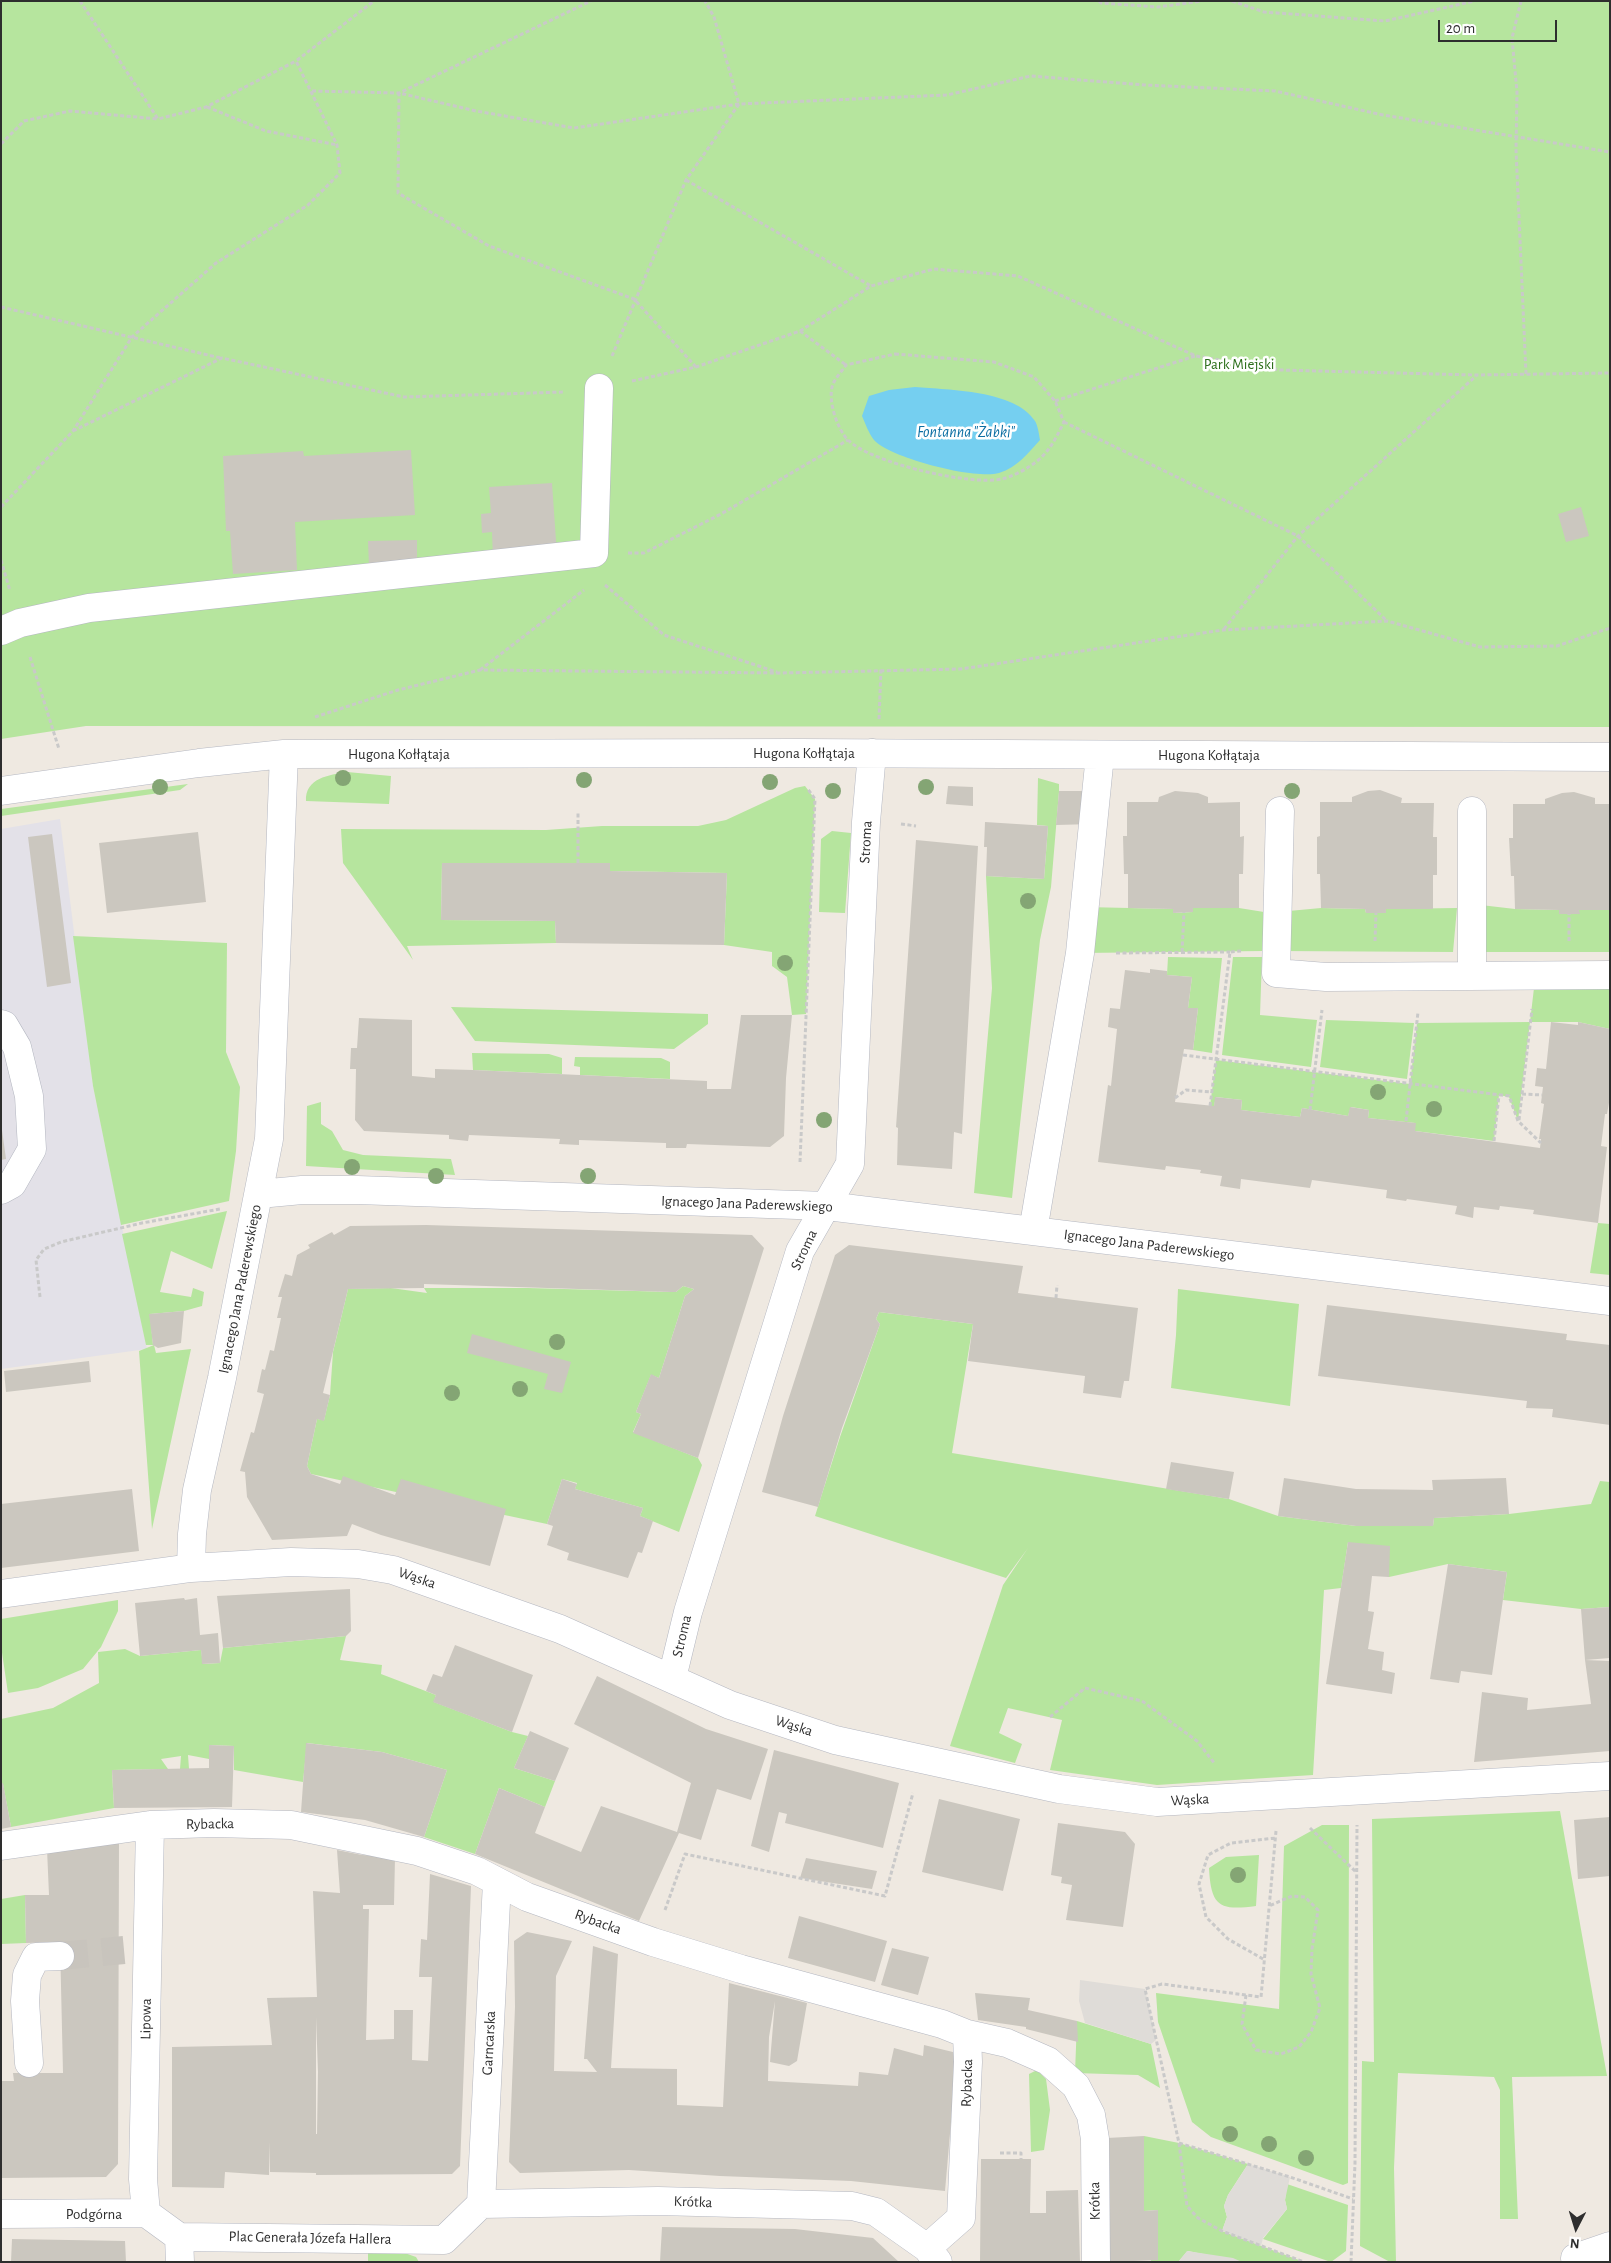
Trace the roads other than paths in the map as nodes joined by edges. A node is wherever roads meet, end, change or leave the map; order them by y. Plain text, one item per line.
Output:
1 (600, 388) road end
2 (1, 631) edge
3 (872, 753) junction
4 (284, 754) junction
5 (1100, 754) junction
6 (1610, 757) edge
7 (1, 792) edge
8 (1280, 811) dead end
9 (1472, 811) dead end
10 (1610, 975) edge
11 (1472, 976) junction
12 (1, 1024) edge
13 (1, 1190) edge
14 (259, 1194) junction
15 (827, 1206) junction
16 (1033, 1230) junction
17 (1610, 1300) edge
18 (191, 1568) junction
19 (1, 1594) edge
20 (672, 1678) junction
21 (1610, 1776) edge
22 (150, 1825) junction
23 (1, 1846) edge
24 (497, 1882) junction
25 (60, 1956) tunnel mouth
26 (967, 2034) junction
27 (29, 2063) dead end
28 (481, 2204) junction
29 (146, 2213) junction
30 (1, 2214) edge
31 (1610, 2246) edge
32 (180, 2249) edge
33 (444, 2251) edge
34 (933, 2255) edge
35 (1575, 2260) edge
36 (1096, 2262) edge

1 - 2 street
3 - 4 street, Hugona Kołłątaja
3 - 5 street, Hugona Kołłątaja
3 - 15 street, Stroma
4 - 7 street, Hugona Kołłątaja
4 - 14 street
5 - 6 street, Hugona Kołłątaja
5 - 16 street
8 - 11 street
9 - 11 street
10 - 11 street
12 - 13 street
14 - 15 street, Ignacego Jana Paderewskiego
14 - 18 street, Ignacego Jana Paderewskiego
15 - 16 street, Ignacego Jana Paderewskiego
15 - 20 street, Stroma
16 - 17 street, Ignacego Jana Paderewskiego
18 - 19 street, Wąska
18 - 20 street, Wąska
20 - 21 street, Wąska
22 - 23 street, Rybacka
22 - 24 street, Rybacka
22 - 29 street, Lipowa
24 - 26 street, Rybacka
24 - 28 street, Garncarska
25 - 27 street
26 - 34 street, Rybacka
26 - 36 street, Krótka
28 - 33 street
28 - 34 street, Krótka
29 - 30 street, Podgórna
29 - 32 street
31 - 35 street
32 - 33 street, Plac Generała Józefa Hallera

